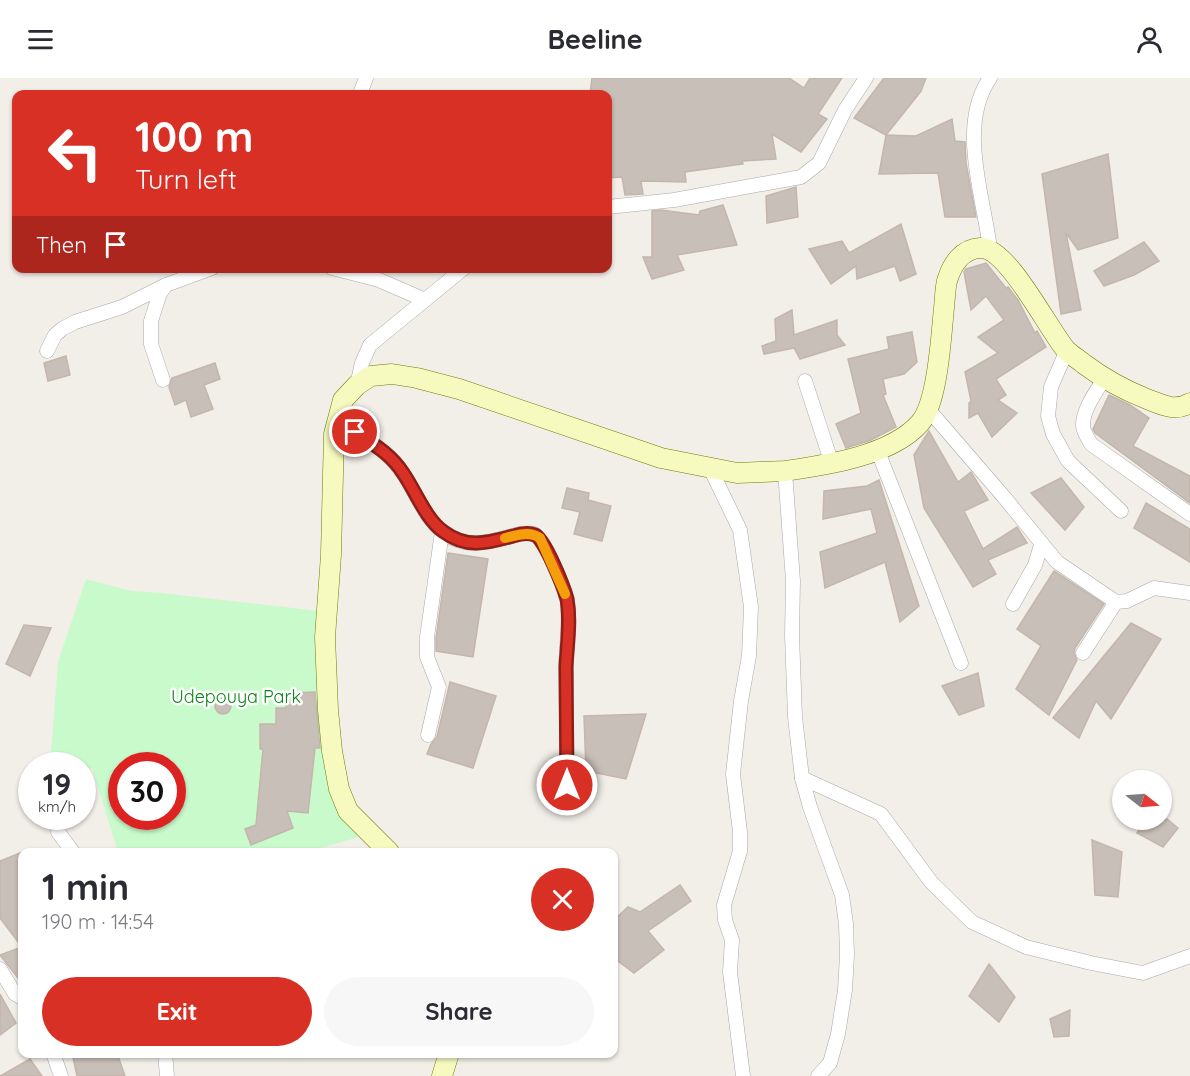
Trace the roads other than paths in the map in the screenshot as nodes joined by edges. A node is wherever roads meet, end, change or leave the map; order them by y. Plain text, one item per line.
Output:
1 (866, 78) edge
2 (990, 78) edge
3 (612, 207) edge
4 (990, 249) junction
5 (198, 273) edge
6 (352, 273) edge
7 (459, 273) edge
8 (166, 285) junction
9 (425, 300) junction
10 (1067, 350) junction
11 (47, 351) dead end
12 (1104, 379) junction
13 (163, 380) dead end
14 (805, 381) dead end
15 (357, 385) junction
16 (1190, 403) edge
17 (928, 409) junction
18 (339, 421) junction
19 (878, 449) junction
20 (832, 464) junction
21 (710, 468) junction
22 (785, 471) junction
23 (1121, 511) dead end
24 (1190, 514) edge
25 (442, 532) junction
26 (1041, 545) junction
27 (1190, 593) edge
28 (1116, 602) junction
29 (1013, 604) dead end
30 (1083, 653) dead end
31 (961, 663) dead end
32 (428, 735) dead end
33 (802, 778) junction
34 (567, 785) dead end
35 (58, 832) dead end
36 (70, 848) edge
37 (385, 848) edge
38 (1190, 956) edge
39 (0, 969) edge
40 (18, 996) edge
41 (55, 1058) edge
42 (165, 1058) edge
43 (447, 1058) edge
44 (61, 1076) edge
45 (166, 1076) edge
46 (442, 1076) edge
47 (743, 1076) edge
48 (818, 1076) edge

1 - 3 street
2 - 4 street
4 - 10 street
4 - 17 street
5 - 8 street
6 - 9 street
7 - 9 street
8 - 11 street
8 - 13 street
9 - 15 street
10 - 12 street
10 - 23 street
12 - 16 street
12 - 24 street
14 - 20 street
15 - 18 street
15 - 21 street
17 - 19 street
17 - 26 street
18 - 25 street
18 - 37 street
19 - 20 street
19 - 31 street
20 - 22 street
21 - 22 street
21 - 47 street
22 - 33 street
25 - 32 street
25 - 34 street
26 - 28 street
26 - 29 street
27 - 28 street
28 - 30 street
33 - 38 street
33 - 48 street
35 - 36 street
39 - 40 street
41 - 44 street
42 - 45 street
43 - 46 street

